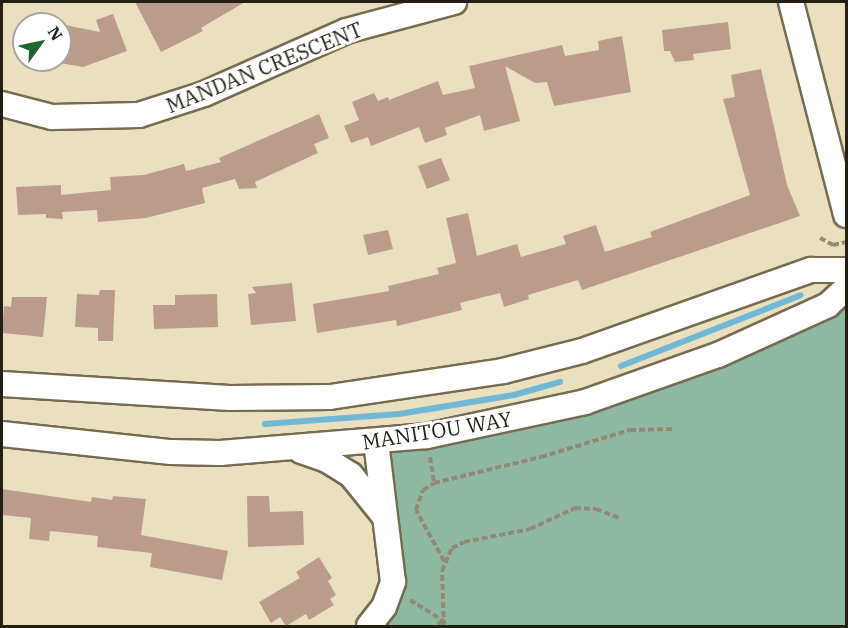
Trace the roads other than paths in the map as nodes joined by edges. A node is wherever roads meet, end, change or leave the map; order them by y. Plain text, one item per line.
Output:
1 (454, 2) edge
2 (791, 2) edge
3 (2, 104) edge
4 (846, 215) edge
5 (846, 270) edge
6 (846, 288) edge
7 (2, 384) edge
8 (2, 434) edge
9 (376, 442) junction
10 (293, 448) junction
11 (387, 520) junction
12 (369, 627) edge

1 - 3 street, MANDAN CRESCENT
2 - 4 street
5 - 7 street
6 - 9 street, MANITOU WAY
8 - 10 street, MANITOU WAY
9 - 10 street, MANITOU WAY
9 - 11 street
10 - 11 street
11 - 12 street

